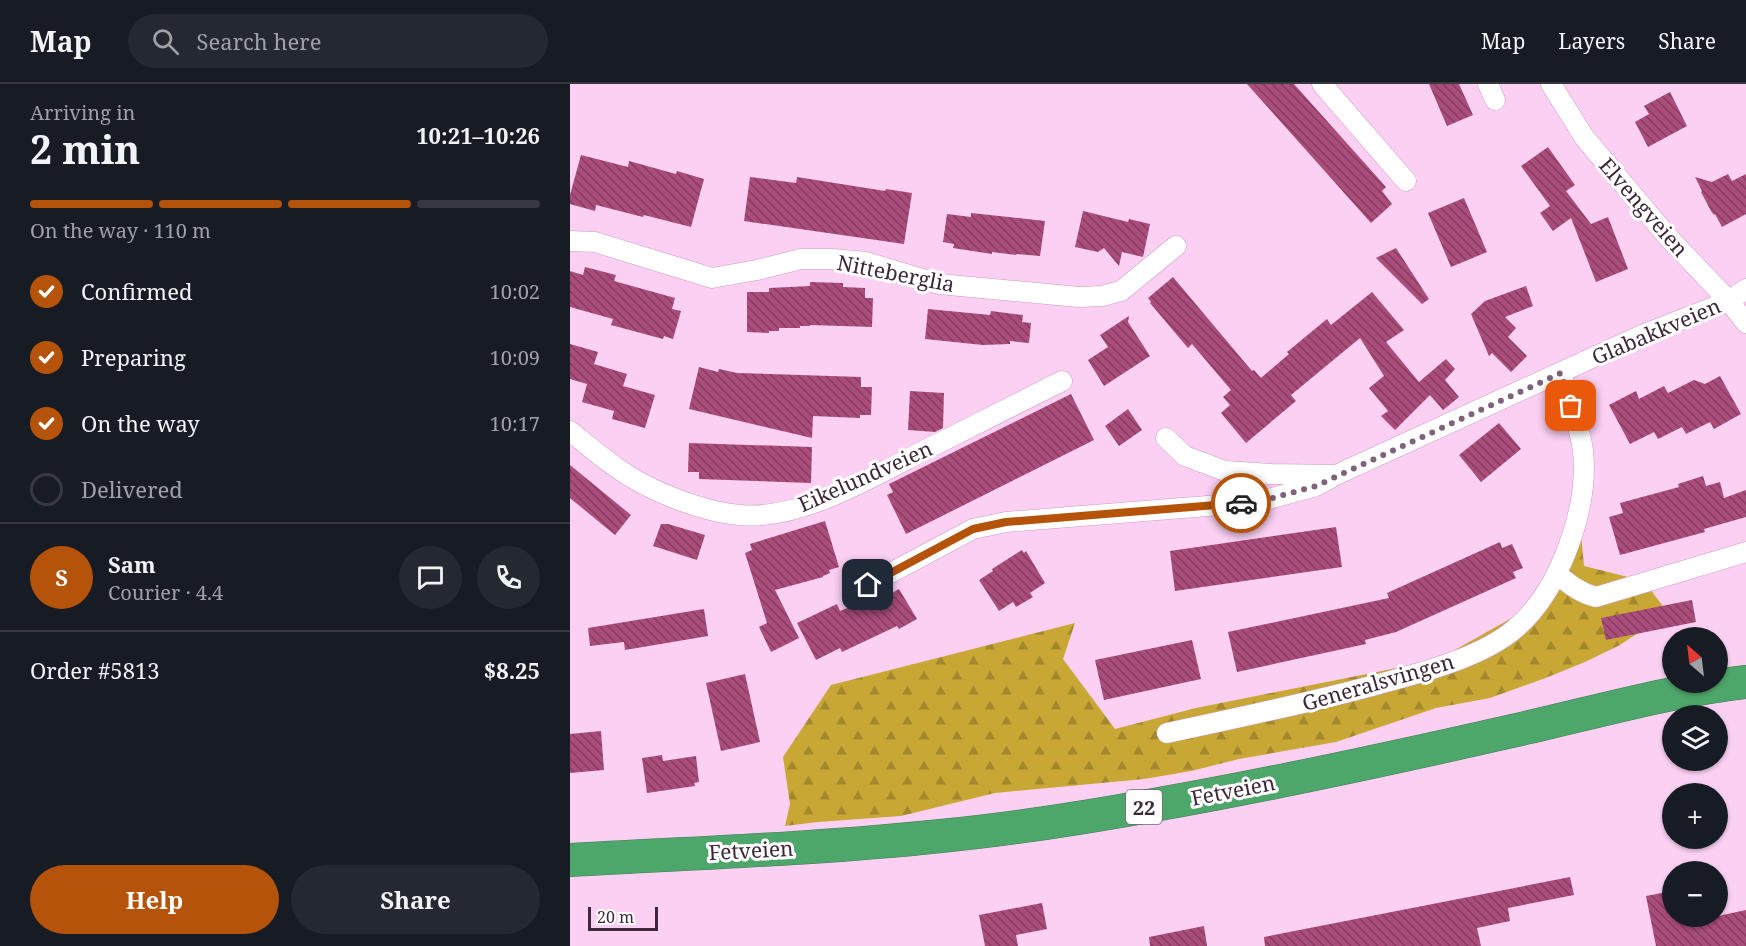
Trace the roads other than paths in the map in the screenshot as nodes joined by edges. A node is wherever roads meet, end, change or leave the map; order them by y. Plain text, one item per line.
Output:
1 (1322, 84) edge
2 (1551, 84) edge
3 (1406, 181) dead end
4 (570, 241) edge
5 (1176, 246) dead end
6 (1746, 290) edge
7 (1729, 301) junction
8 (1746, 323) edge
9 (1561, 373) junction
10 (1062, 381) dead end
11 (570, 432) edge
12 (1166, 438) dead end
13 (1336, 476) junction
14 (1746, 552) edge
15 (1557, 574) junction
16 (868, 585) dead end
17 (1746, 672) edge
18 (1728, 679) edge
19 (1746, 682) edge
20 (1728, 684) edge
21 (1679, 693) edge
22 (1167, 733) dead end
23 (570, 860) edge

1 - 3 street
2 - 7 street, Elvengveien
4 - 5 street, Nitteberglia
6 - 7 street, Glabakkveien
7 - 8 street, Elvengveien
7 - 9 street, Glabakkveien
9 - 13 street, Glabakkveien
9 - 15 street, Generalsvingen
10 - 11 street, Eikelundveien
12 - 13 street, Glabakkveien
13 - 16 street, Glabakkveien
14 - 15 street
15 - 22 street, Generalsvingen
17 - 18 highway, Fetveien / 22
19 - 20 highway, Fetveien / 22
21 - 23 highway, Fetveien / 22

